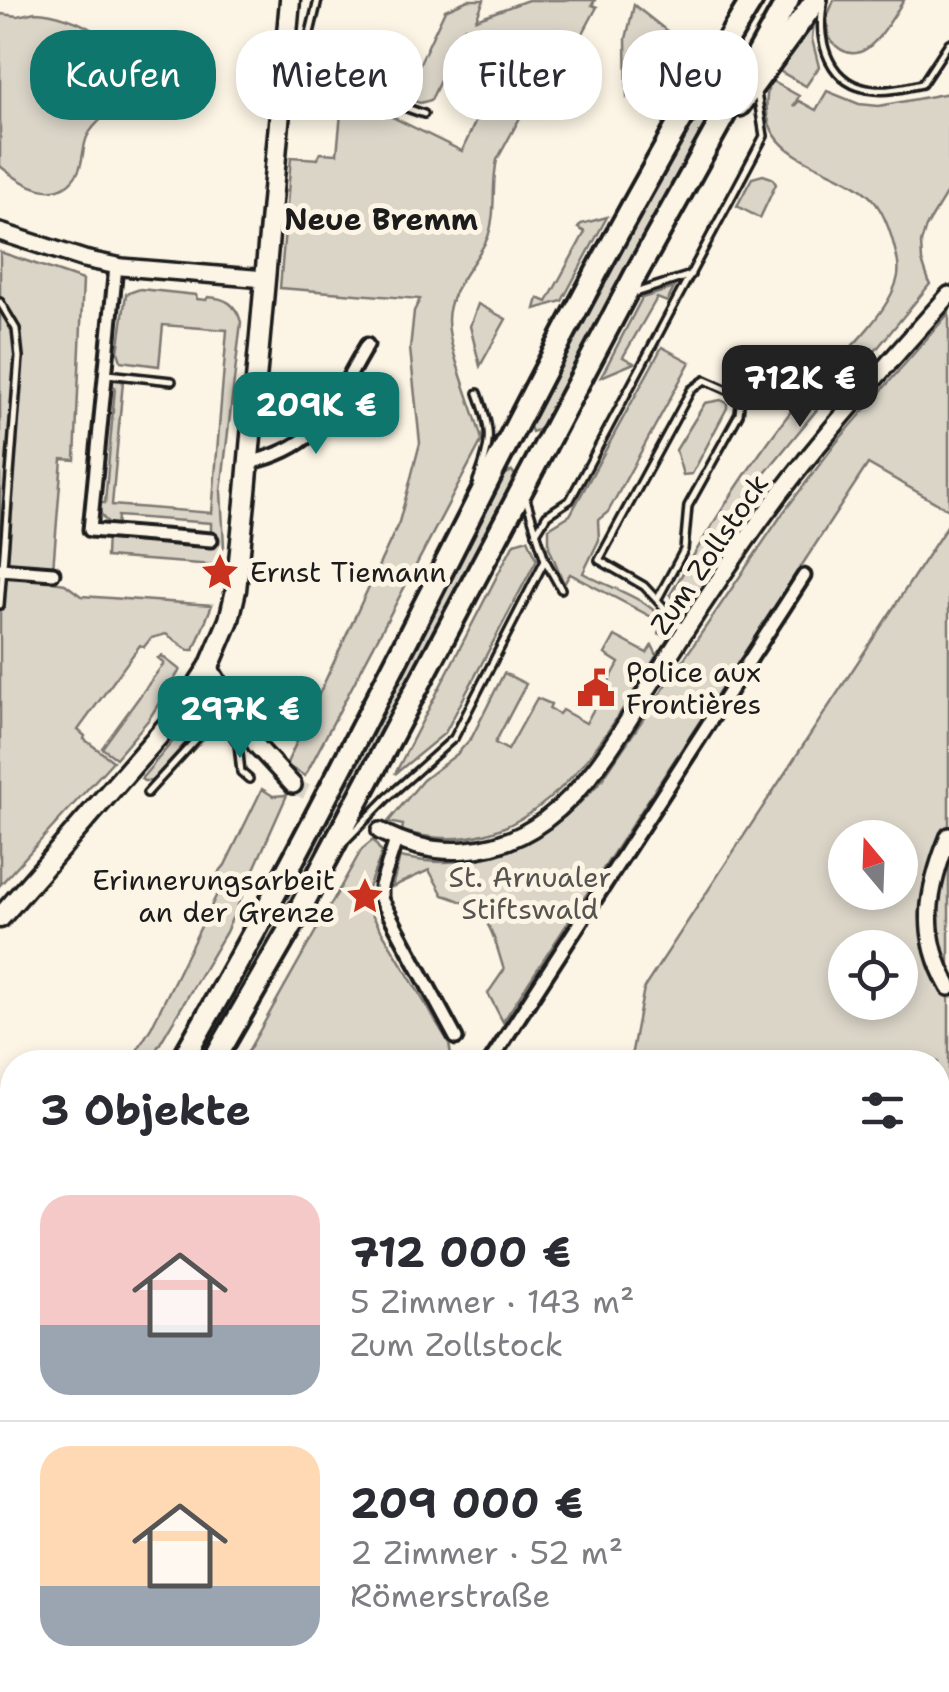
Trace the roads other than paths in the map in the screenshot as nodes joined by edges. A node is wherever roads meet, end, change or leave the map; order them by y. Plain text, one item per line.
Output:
1 (290, 0) edge
2 (318, 0) edge
3 (752, 0) edge
4 (788, 0) edge
5 (816, 0) edge
6 (824, 0) edge
7 (287, 30) edge
8 (312, 30) edge
9 (949, 43) edge
10 (758, 53) edge
11 (758, 81) edge
12 (758, 97) edge
13 (279, 120) edge
14 (720, 120) edge
15 (0, 232) edge
16 (116, 266) junction
17 (690, 275) junction
18 (265, 278) junction
19 (949, 295) edge
20 (623, 298) junction
21 (0, 302) edge
22 (367, 346) dead end
23 (104, 374) junction
24 (172, 381) dead end
25 (478, 393) dead end
26 (248, 463) junction
27 (523, 488) junction
28 (536, 533) junction
29 (211, 540) dead end
30 (546, 560) junction
31 (444, 565) junction
32 (1, 569) edge
33 (53, 573) dead end
34 (804, 576) dead end
35 (562, 589) dead end
36 (656, 600) junction
37 (0, 605) edge
38 (684, 632) junction
39 (208, 667) junction
40 (249, 779) dead end
41 (292, 785) tunnel mouth
42 (147, 793) dead end
43 (380, 831) tunnel mouth
44 (949, 836) edge
45 (396, 840) junction
46 (327, 860) junction
47 (0, 918) edge
48 (949, 988) edge
49 (456, 1038) dead end
50 (188, 1050) edge
51 (219, 1050) edge
52 (498, 1050) edge

1 - 7 main road
2 - 8 lane
3 - 31 highway
4 - 10 highway
5 - 11 highway
6 - 9 lane
12 - 17 lane
13 - 18 main road
14 - 20 highway
15 - 16 street
16 - 18 street
16 - 23 street
17 - 20 lane
17 - 28 lane
18 - 26 main road
19 - 38 street, Zum Zollstock
20 - 27 highway
21 - 32 lane
22 - 26 street
23 - 24 lane
23 - 29 street
25 - 31 lane
26 - 39 main road
27 - 28 lane
27 - 46 highway
28 - 30 lane
30 - 35 lane
30 - 46 lane
31 - 50 highway
32 - 33 street
32 - 37 lane
34 - 52 street
36 - 36 lane
36 - 38 lane
38 - 45 street, Zum Zollstock
39 - 41 street
39 - 47 main road
40 - 42 lane
43 - 45 street, Zum Zollstock
44 - 48 street
45 - 49 street
46 - 51 highway

